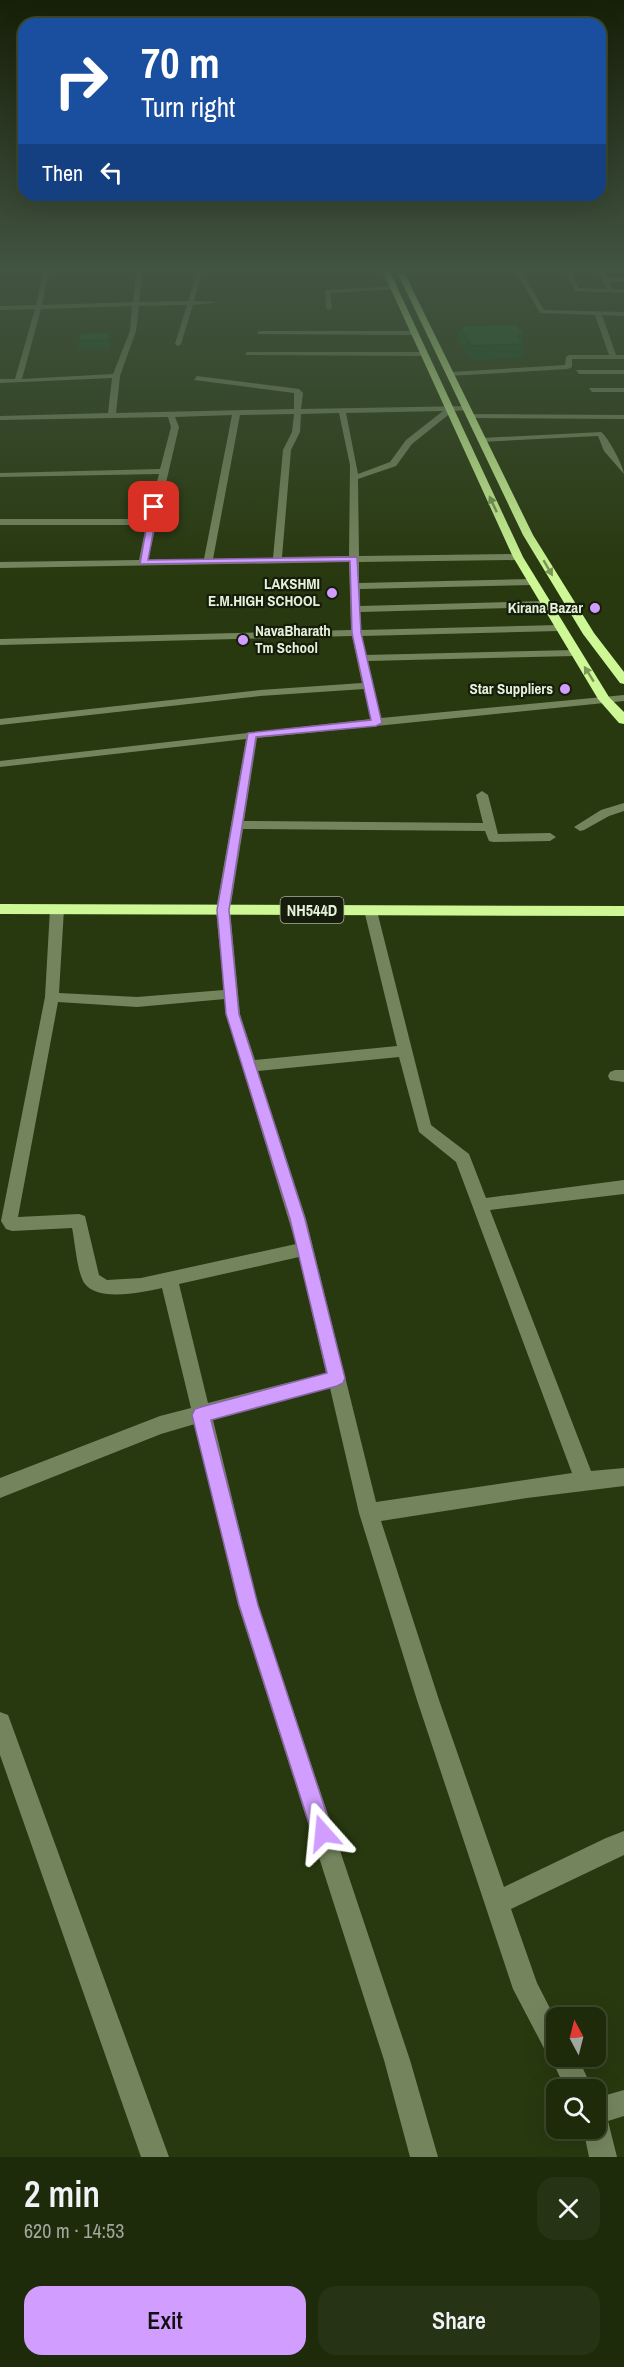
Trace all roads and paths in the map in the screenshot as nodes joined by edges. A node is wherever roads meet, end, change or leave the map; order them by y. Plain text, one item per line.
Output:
1 (21, 373) edge
2 (117, 373) edge
3 (433, 373) edge
4 (473, 373) edge
5 (451, 374) joint
6 (116, 376) junction
7 (197, 378) dead end
8 (0, 381) edge
9 (18, 381) junction
10 (592, 390) dead end
11 (624, 390) edge
12 (592, 408) dead end
13 (624, 408) edge
14 (450, 409) junction
15 (342, 411) junction
16 (299, 412) junction
17 (468, 412) junction
18 (236, 414) junction
19 (171, 415) junction
20 (112, 416) junction
21 (624, 417) edge
22 (0, 418) edge
23 (481, 440) junction
24 (164, 471) junction
25 (624, 472) edge
26 (0, 474) edge
27 (354, 478) junction
28 (0, 522) edge
29 (151, 522) junction
30 (518, 557) junction
31 (277, 559) junction
32 (354, 559) junction
33 (208, 560) junction
34 (143, 562) junction
35 (0, 565) edge
36 (532, 582) junction
37 (355, 586) junction
38 (546, 604) junction
39 (356, 609) junction
40 (559, 628) junction
41 (356, 633) junction
42 (0, 642) edge
43 (575, 653) junction
44 (361, 658) junction
45 (624, 680) edge
46 (366, 686) junction
47 (624, 698) edge
48 (604, 699) junction
49 (619, 711) edge
50 (624, 720) edge
51 (0, 722) edge
52 (376, 723) junction
53 (252, 735) junction
54 (0, 765) edge
55 (482, 795) dead end
56 (624, 807) edge
57 (237, 825) junction
58 (490, 827) junction
59 (580, 827) dead end
60 (550, 837) dead end
61 (0, 909) edge
62 (57, 909) junction
63 (223, 910) junction
64 (371, 910) junction
65 (624, 911) edge
66 (231, 994) junction
67 (52, 997) junction
68 (405, 1051) junction
69 (249, 1066) junction
70 (624, 1187) edge
71 (6, 1198) edge
72 (480, 1205) junction
73 (305, 1249) junction
74 (169, 1279) junction
75 (337, 1378) junction
76 (201, 1415) junction
77 (624, 1477) edge
78 (585, 1481) junction
79 (0, 1488) edge
80 (369, 1513) junction
81 (0, 1723) edge
82 (624, 1843) edge
83 (498, 1904) junction
84 (546, 2026) edge
85 (624, 2103) edge
86 (606, 2108) edge
87 (599, 2139) edge
88 (154, 2157) edge
89 (424, 2157) edge
90 (603, 2157) edge

1 - 9 street
2 - 6 street
3 - 14 highway
4 - 5 street
5 - 17 highway
6 - 9 street
6 - 20 street
7 - 16 street
8 - 9 street
10 - 11 street
12 - 13 street
14 - 15 street
14 - 17 street
14 - 27 street
30 -> 14 highway
15 - 16 street
15 - 27 street
16 - 18 street
16 - 31 street
17 - 21 street
17 - 23 highway
18 - 19 street
18 - 33 street
19 - 20 street
19 - 24 street
20 - 22 street
23 - 25 street
23 -> 45 highway
24 - 26 street
24 - 29 street
27 - 32 street
28 - 29 street
29 - 34 street
30 - 32 street
30 - 36 highway
31 - 32 street
31 - 33 street
32 - 37 street
33 - 34 street
34 - 35 street
36 - 37 street
36 - 38 highway
37 - 39 street
38 - 39 street
38 - 40 highway
39 - 41 street
40 - 41 street
40 - 43 highway
41 - 42 street
41 - 44 street
43 - 44 street
48 -> 43 highway
44 - 46 street
46 - 51 street
46 - 52 street
47 - 48 street
48 - 49 highway
48 - 52 street
49 - 50 highway
52 - 53 street
53 - 54 street
53 - 57 street
55 - 58 street
56 - 59 street
57 - 58 street
57 - 63 street
58 - 60 street
61 - 62 highway, NH544D
62 - 63 highway, NH544D
62 - 67 street
63 - 64 highway, NH544D
63 - 66 street
64 - 65 highway, NH544D
64 - 68 street
66 - 67 street
66 - 69 street
67 - 71 street
68 - 69 street
68 - 72 street
69 - 73 street
70 - 72 street
71 - 74 street
72 - 78 street
73 - 74 street
73 - 75 street
74 - 76 street
75 - 76 street
75 - 80 street
76 - 79 street
76 - 89 street
77 - 78 street
78 - 80 street
80 - 83 street
81 - 88 street
82 - 83 street
83 - 84 street
85 - 86 street
87 - 90 street

